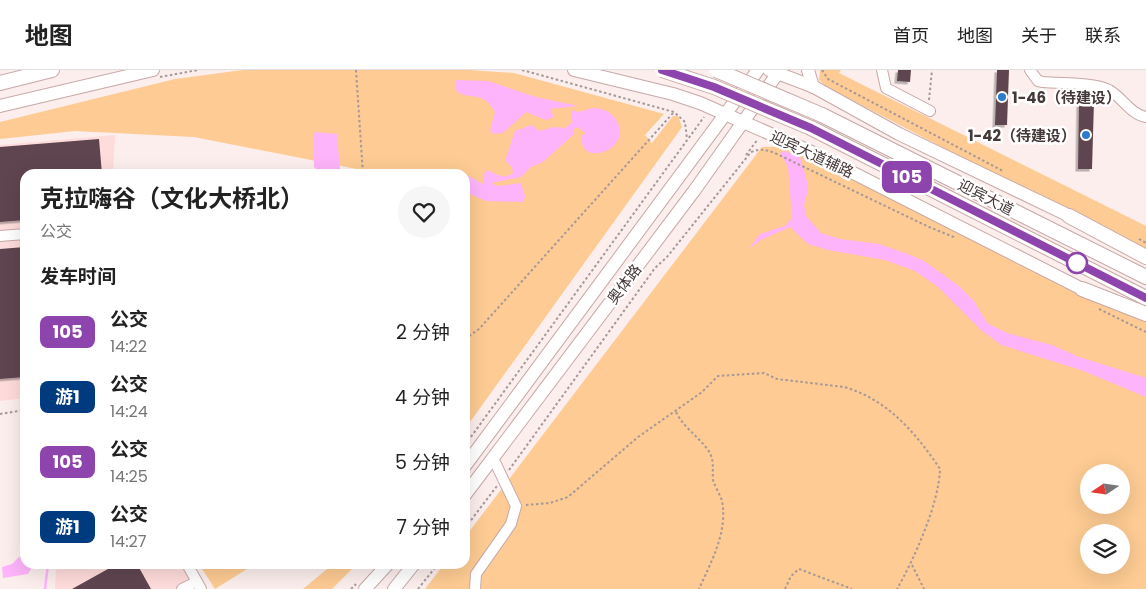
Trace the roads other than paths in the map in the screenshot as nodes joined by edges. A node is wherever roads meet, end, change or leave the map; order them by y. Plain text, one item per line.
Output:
1 (52, 70) edge
2 (574, 70) edge
3 (662, 70) edge
4 (716, 70) edge
5 (758, 70) edge
6 (808, 70) edge
7 (882, 70) edge
8 (1030, 70) edge
9 (776, 71) edge
10 (154, 74) edge
11 (0, 83) edge
12 (813, 87) junction
13 (0, 106) edge
14 (928, 110) road end
15 (725, 114) junction
16 (1146, 118) edge
17 (742, 122) junction
18 (1069, 216) junction
19 (20, 234) edge
20 (0, 236) edge
21 (1146, 251) edge
22 (1146, 258) edge
23 (1146, 277) edge
24 (1082, 289) junction
25 (1146, 298) edge
26 (1146, 314) edge
27 (1146, 321) edge
28 (493, 458) junction
29 (470, 459) edge
30 (470, 488) edge
31 (188, 569) edge
32 (383, 569) edge
33 (410, 569) edge
34 (192, 587) edge
35 (365, 589) edge
36 (394, 589) edge
37 (475, 589) edge

1 - 11 highway
2 - 15 main road, 迎宾大道辅路
3 - 25 highway, 迎宾大道, bridge
4 - 23 highway, 迎宾大道, bridge
5 - 15 main road, 奥体路
6 - 12 main road
7 - 14 lane
8 - 16 lane
9 - 12 main road
9 - 17 main road, 奥体路
10 - 13 main road
12 - 18 main road
15 - 17 main road, 迎宾大道辅路
15 - 29 main road, 奥体路
17 - 24 main road, 迎宾大道辅路
17 - 28 main road, 奥体路
18 - 21 main road
18 - 22 highway
19 - 20 lane
24 - 26 highway
24 - 27 main road, 迎宾大道辅路
28 - 30 main road, 奥体路
28 - 37 lane
31 - 34 lane
32 - 35 main road
33 - 36 main road

